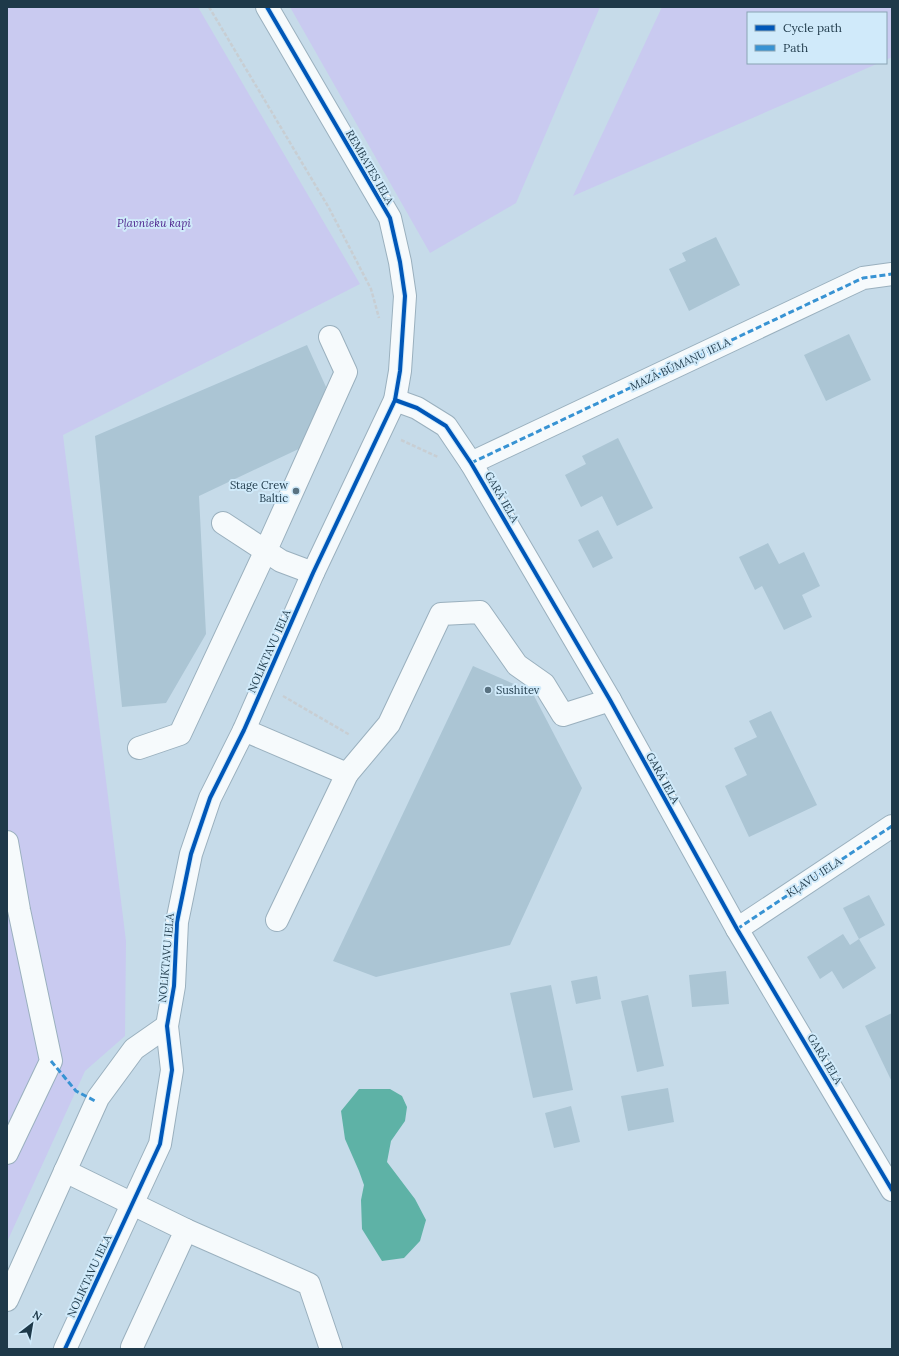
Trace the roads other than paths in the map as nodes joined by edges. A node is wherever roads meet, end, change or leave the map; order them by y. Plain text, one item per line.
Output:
1 (267, 7) edge
2 (892, 274) edge
3 (330, 337) dead end
4 (395, 400) junction
5 (471, 463) junction
6 (223, 523) dead end
7 (266, 550) junction
8 (313, 574) junction
9 (610, 700) junction
10 (244, 730) junction
11 (139, 748) dead end
12 (347, 774) junction
13 (892, 826) edge
14 (7, 842) edge
15 (277, 920) dead end
16 (737, 928) junction
17 (168, 1026) junction
18 (7, 1153) edge
19 (65, 1171) junction
20 (892, 1190) edge
21 (132, 1204) junction
22 (186, 1230) junction
23 (7, 1300) edge
24 (132, 1347) dead end
25 (65, 1349) edge
26 (331, 1349) edge

1 - 4 street, REMBATES IELA
2 - 5 street, MAZĀ BŪMAŅU IELA
3 - 7 street
4 - 5 street, GARĀ IELA
4 - 8 street, NOLIKTAVU IELA
5 - 9 street, GARĀ IELA
6 - 7 street
7 - 8 street
7 - 11 street
8 - 10 street, NOLIKTAVU IELA
9 - 12 street
9 - 16 street, GARĀ IELA
10 - 12 street
10 - 17 street, NOLIKTAVU IELA
12 - 15 street
13 - 16 street, KĻAVU IELA
14 - 18 street
16 - 20 street, GARĀ IELA
17 - 19 street
17 - 21 street, NOLIKTAVU IELA
19 - 21 street
19 - 23 street
21 - 22 street
21 - 25 street, NOLIKTAVU IELA
22 - 24 street
22 - 26 street

